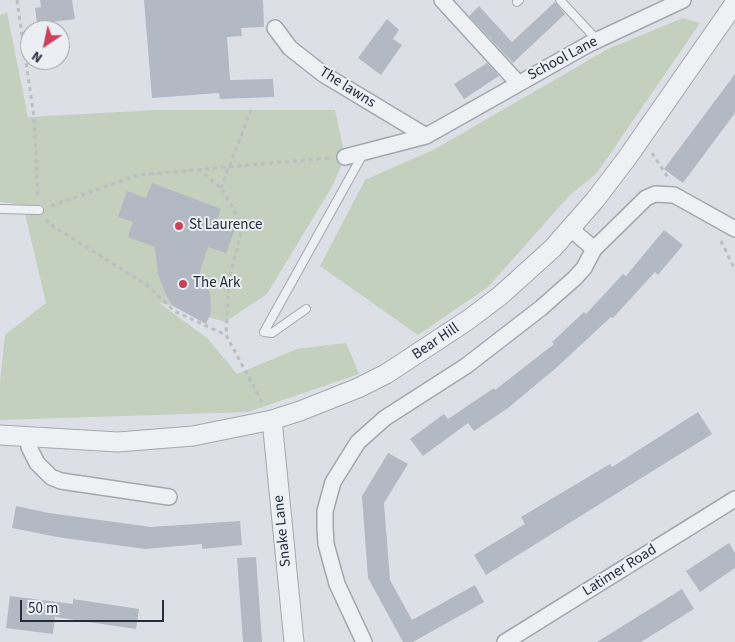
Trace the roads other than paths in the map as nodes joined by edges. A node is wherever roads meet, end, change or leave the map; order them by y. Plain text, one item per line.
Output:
1 (442, 0) edge
2 (560, 0) edge
3 (682, 0) edge
4 (735, 3) edge
5 (276, 28) dead end
6 (597, 40) junction
7 (518, 83) junction
8 (426, 136) junction
9 (364, 152) junction
10 (344, 157) road end
11 (0, 209) edge
12 (39, 210) road end
13 (571, 229) junction
14 (735, 229) edge
15 (594, 249) junction
16 (306, 310) dead end
17 (272, 420) junction
18 (0, 435) edge
19 (28, 438) junction
20 (169, 497) dead end
21 (735, 499) edge
22 (294, 642) edge
23 (364, 642) edge
24 (505, 642) edge

1 - 7 street, School Lane
2 - 6 lane
3 - 6 street, School Lane
4 - 13 street, Bear Hill
5 - 8 street, The lawns
6 - 7 street, School Lane
7 - 8 street
8 - 9 street
9 - 10 street
9 - 16 lane
11 - 12 lane
13 - 15 street
13 - 17 street, Bear Hill
14 - 15 street
15 - 23 street
17 - 19 street, Bear Hill
17 - 22 street, Snake Lane
18 - 19 street, Bear Hill
19 - 20 street
21 - 24 street, Latimer Road

